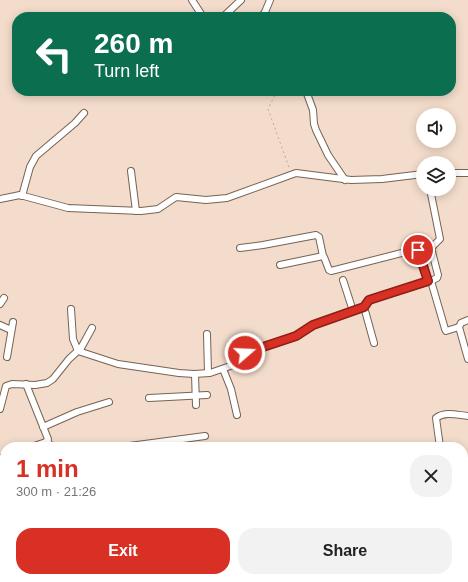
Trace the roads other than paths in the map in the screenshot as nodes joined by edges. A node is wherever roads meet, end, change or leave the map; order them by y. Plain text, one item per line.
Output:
1 (192, 0) edge
2 (241, 0) edge
3 (270, 0) edge
4 (200, 12) edge
5 (228, 12) edge
6 (266, 12) edge
7 (308, 96) edge
8 (84, 113) dead end
9 (131, 171) dead end
10 (456, 173) edge
11 (468, 173) edge
12 (416, 175) edge
13 (345, 180) junction
14 (22, 196) junction
15 (431, 196) edge
16 (0, 199) edge
17 (136, 211) junction
18 (432, 245) junction
19 (240, 248) dead end
20 (418, 249) junction
21 (323, 256) junction
22 (280, 266) dead end
23 (343, 280) dead end
24 (430, 281) junction
25 (4, 298) dead end
26 (0, 304) edge
27 (364, 307) junction
28 (71, 309) dead end
29 (353, 311) junction
30 (468, 320) edge
31 (14, 322) dead end
32 (0, 325) edge
33 (459, 327) junction
34 (92, 328) dead end
35 (11, 330) junction
36 (207, 334) dead end
37 (374, 343) dead end
38 (466, 348) edge
39 (78, 351) junction
40 (245, 353) dead end
41 (7, 357) dead end
42 (468, 359) edge
43 (239, 363) dead end
44 (223, 369) junction
45 (208, 373) junction
46 (195, 374) junction
47 (26, 384) junction
48 (206, 395) dead end
49 (195, 396) junction
50 (149, 398) dead end
51 (109, 402) dead end
52 (196, 405) dead end
53 (0, 409) edge
54 (237, 415) dead end
55 (468, 416) edge
56 (44, 427) junction
57 (205, 436) dead end
58 (178, 440) joint
59 (47, 441) edge
60 (162, 442) edge
61 (439, 442) edge

1 - 4 street
2 - 5 street
3 - 6 street
7 - 13 street
8 - 14 street
9 - 17 street
10 - 11 street
12 - 13 street
13 - 17 street
14 - 16 street
14 - 17 street
15 - 18 street
18 - 20 street
18 - 24 street
19 - 21 street
20 - 21 street
20 - 24 street
21 - 22 street
23 - 29 street
24 - 27 street
24 - 33 street
25 - 26 street
27 - 29 street
27 - 37 street
28 - 39 street
29 - 40 street
30 - 33 street
31 - 35 street
32 - 35 street
33 - 38 street
34 - 39 street
35 - 41 street
36 - 45 street
38 - 42 street
39 - 46 street
39 - 47 street
43 - 44 street
44 - 45 street
44 - 54 street
45 - 46 street
46 - 49 street
47 - 53 street
47 - 56 street
48 - 49 street
49 - 50 street
49 - 52 street
51 - 56 street
55 - 61 street
56 - 59 street
57 - 58 street
58 - 60 street

